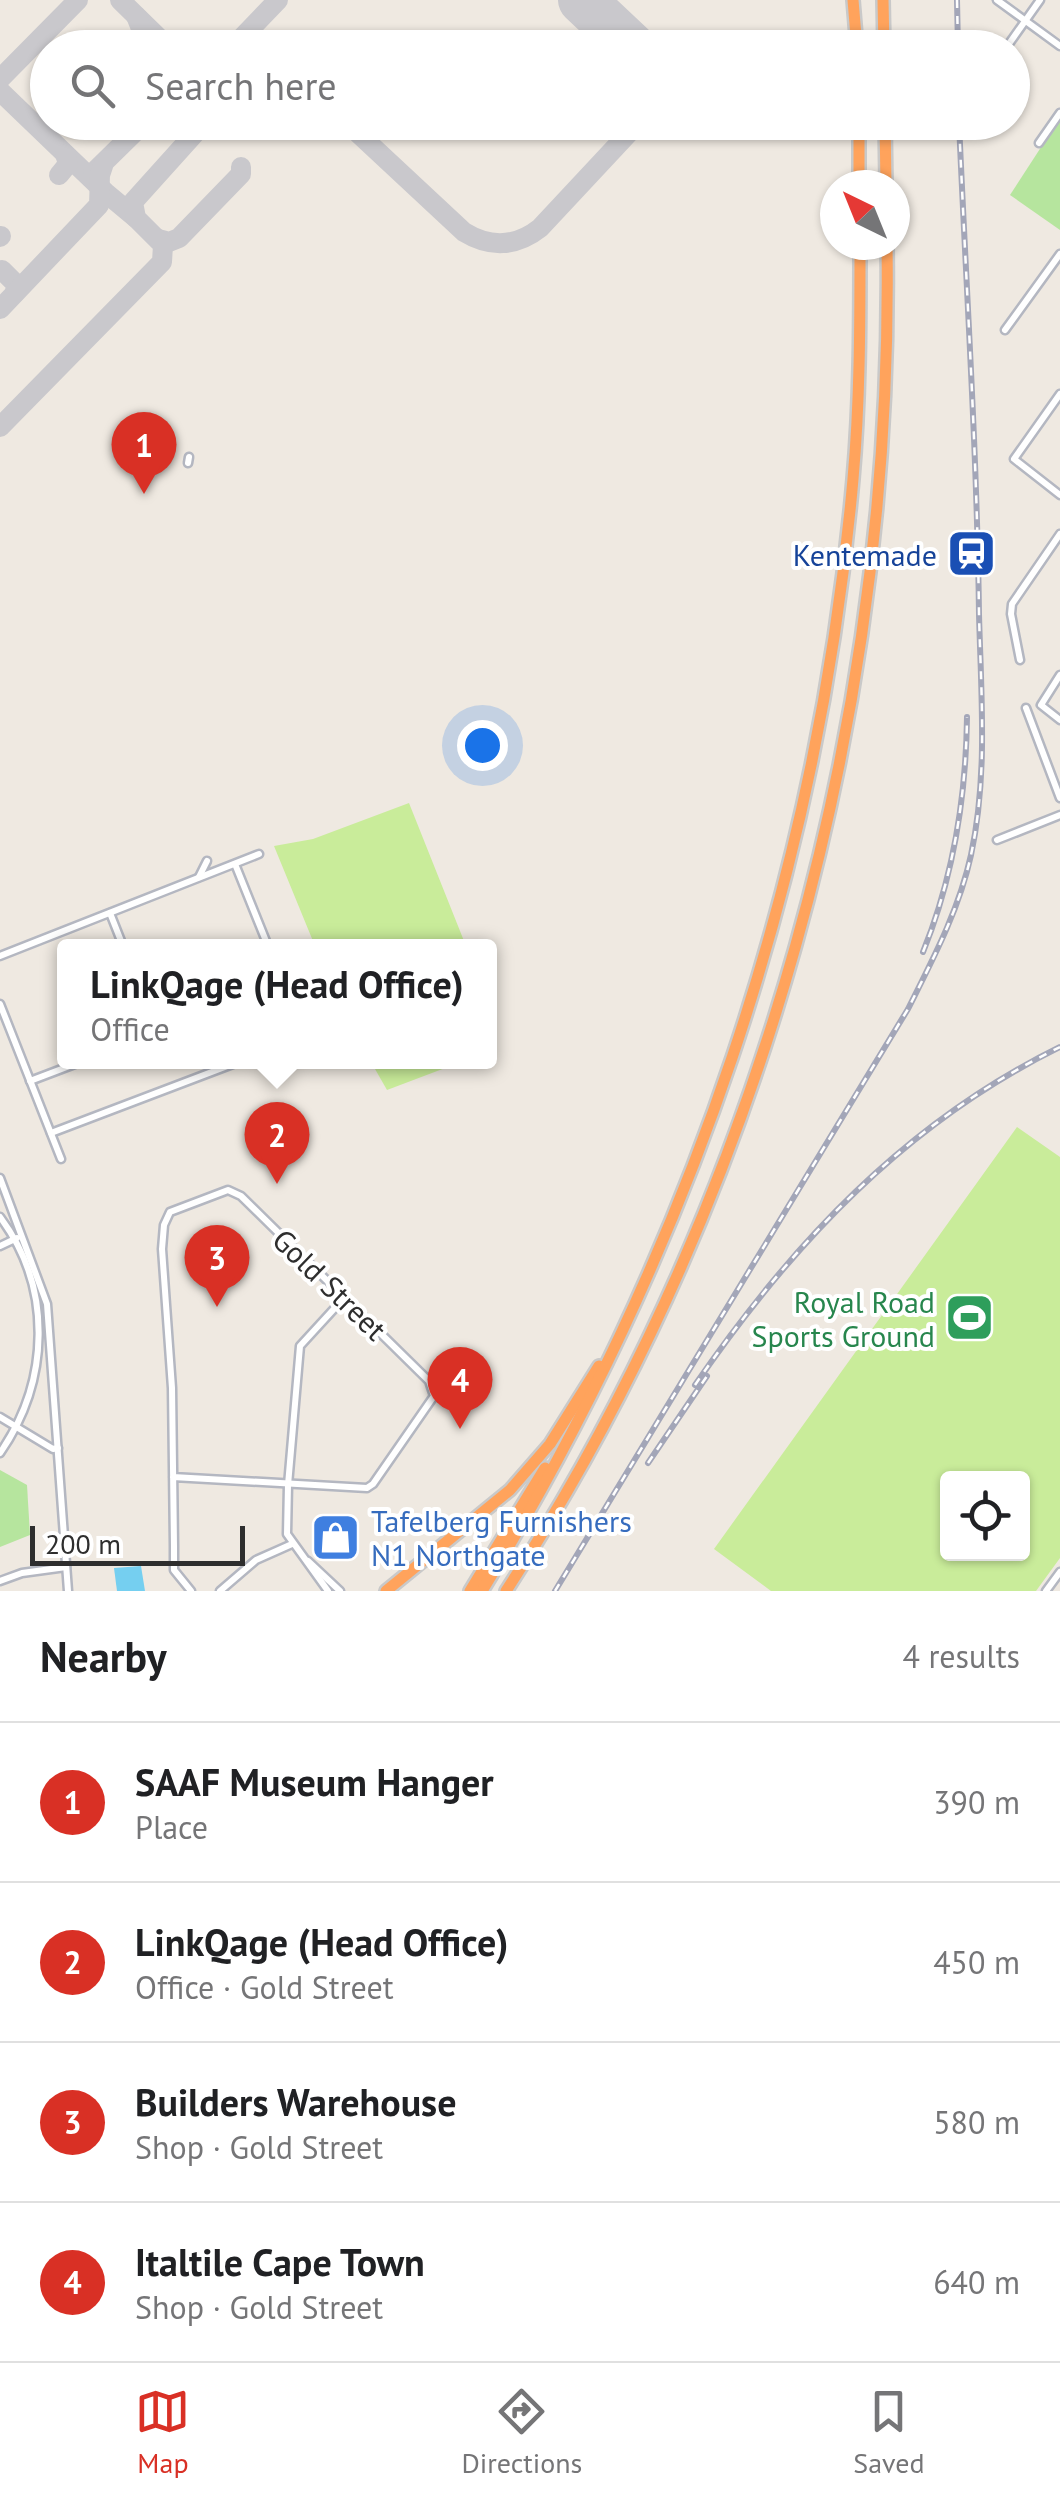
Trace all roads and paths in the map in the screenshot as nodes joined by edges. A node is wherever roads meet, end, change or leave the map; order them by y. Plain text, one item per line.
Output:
1 (856, 0) edge
2 (883, 0) edge
3 (996, 0) edge
4 (1040, 0) edge
5 (1025, 21) junction
6 (857, 30) edge
7 (884, 30) edge
8 (1019, 30) edge
9 (1060, 46) edge
10 (1060, 113) edge
11 (859, 140) edge
12 (885, 140) edge
13 (1038, 143) dead end
14 (860, 170) edge
15 (886, 170) edge
16 (1060, 254) edge
17 (860, 260) edge
18 (886, 260) edge
19 (1056, 267) edge
20 (1006, 330) dead end
21 (1060, 394) edge
22 (1060, 495) edge
23 (1060, 534) edge
24 (1020, 660) dead end
25 (1060, 674) edge
26 (1026, 708) dead end
27 (1060, 720) edge
28 (1060, 798) edge
29 (1060, 816) edge
30 (997, 840) dead end
31 (260, 854) dead end
32 (207, 861) dead end
33 (236, 864) junction
34 (198, 878) junction
35 (110, 913) junction
36 (120, 939) edge
37 (265, 939) edge
38 (0, 956) edge
39 (0, 1004) edge
40 (62, 1069) edge
41 (220, 1069) edge
42 (30, 1081) junction
43 (51, 1133) junction
44 (61, 1159) dead end
45 (0, 1178) edge
46 (0, 1216) edge
47 (19, 1237) junction
48 (0, 1246) edge
49 (344, 1298) junction
50 (626, 1325) junction
51 (51, 1347) junction
52 (38, 1348) junction
53 (585, 1412) junction
54 (0, 1416) edge
55 (17, 1427) junction
56 (58, 1448) junction
57 (0, 1453) edge
58 (173, 1477) junction
59 (288, 1485) junction
60 (294, 1548) junction
61 (66, 1567) junction
62 (1060, 1572) edge
63 (0, 1581) edge
64 (68, 1591) edge
65 (190, 1591) edge
66 (220, 1591) edge
67 (328, 1591) edge
68 (340, 1591) edge
69 (386, 1591) edge
70 (470, 1591) edge
71 (482, 1591) edge
72 (506, 1591) edge
73 (1046, 1591) edge

1 - 6 highway
2 - 7 highway
3 - 5 street
4 - 5 street
5 - 8 street
5 - 9 street
10 - 13 street
11 - 14 highway
12 - 15 highway
16 - 19 street
17 - 50 highway
18 - 72 highway
19 - 20 street
21 - 22 street
23 - 24 street
25 - 27 street
26 - 28 street
29 - 30 street
31 - 33 street
32 - 34 street
33 - 34 street
33 - 37 street
34 - 35 street
35 - 36 street
35 - 38 street
39 - 42 street
40 - 42 street
41 - 43 street
42 - 43 street
43 - 44 street
45 - 47 street
46 - 47 street
47 - 48 street
47 - 51 street
47 - 52 street
49 - 58 street, Gold Street
49 - 59 street
49 - 59 street, Gold Street
50 - 53 highway
50 - 69 highway
51 - 52 street
51 - 56 street
52 - 55 street
53 - 70 highway
53 - 71 highway
54 - 55 street
55 - 56 street
55 - 57 street
56 - 61 street
58 - 59 street
58 - 65 street, Gold Street
59 - 60 street
60 - 66 street
60 - 67 street
60 - 68 street
61 - 63 street
61 - 64 street
62 - 73 street

